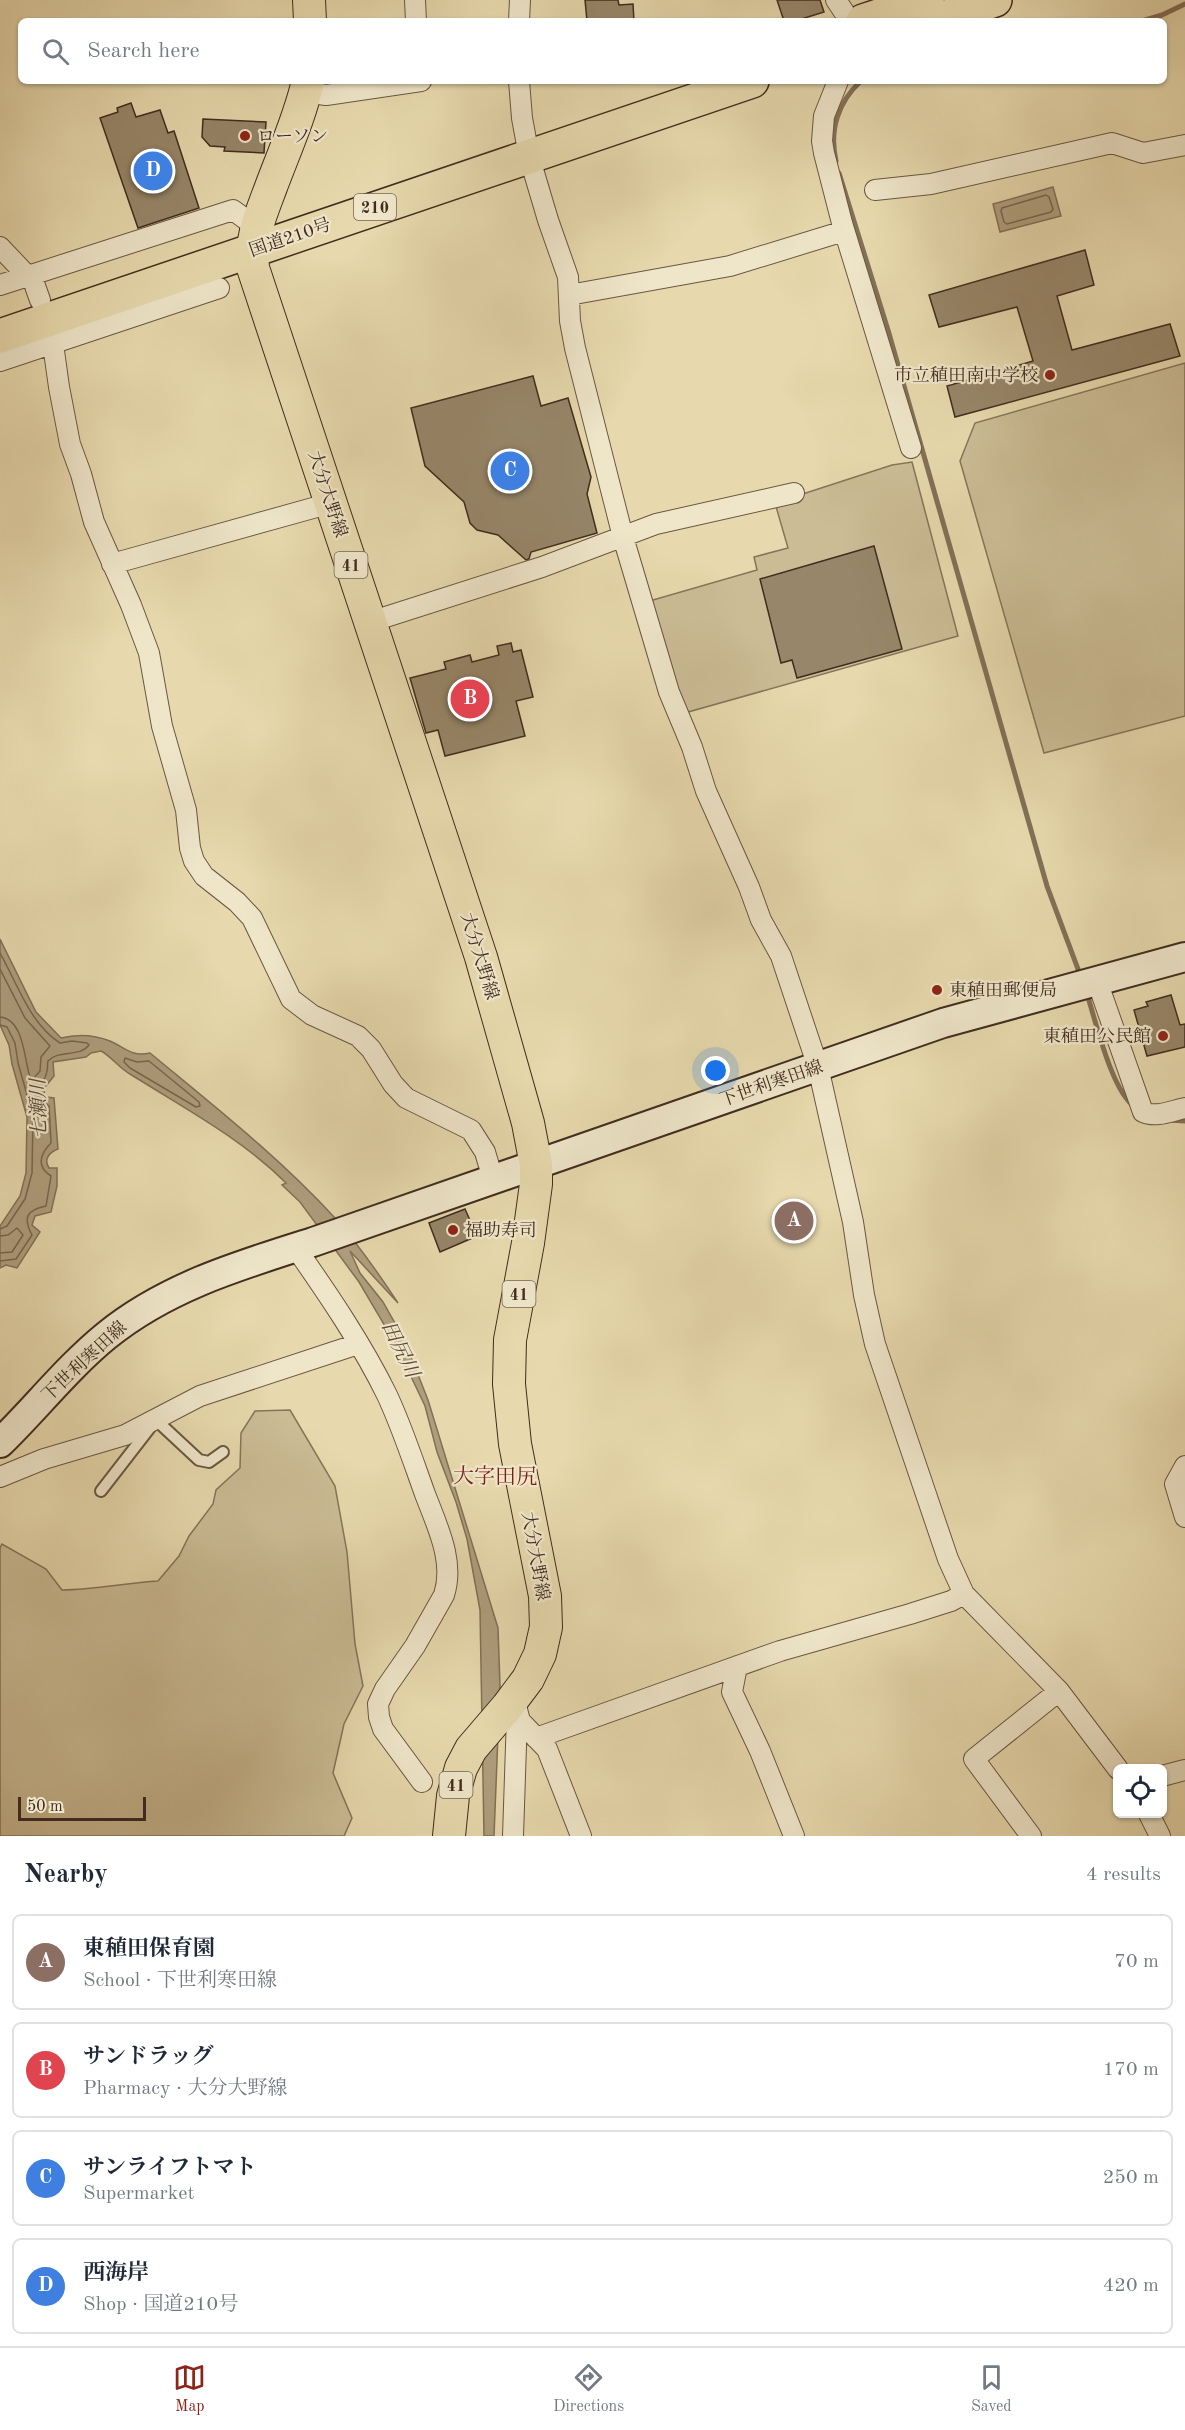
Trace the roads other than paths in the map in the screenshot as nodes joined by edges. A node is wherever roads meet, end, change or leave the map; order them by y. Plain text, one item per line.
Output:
1 (309, 0) edge
2 (415, 0) edge
3 (519, 0) edge
4 (836, 0) edge
5 (927, 0) edge
6 (980, 10) edge
7 (310, 18) edge
8 (416, 18) edge
9 (519, 18) edge
10 (848, 18) edge
11 (872, 18) edge
12 (947, 18) edge
13 (398, 84) edge
14 (519, 84) edge
15 (678, 84) edge
16 (742, 84) edge
17 (837, 84) edge
18 (307, 87) edge
19 (1185, 145) edge
20 (527, 146) junction
21 (875, 190) dead end
22 (844, 231) junction
23 (254, 239) junction
24 (0, 247) edge
25 (0, 285) edge
26 (219, 288) dead end
27 (569, 295) junction
28 (42, 310) junction
29 (0, 313) edge
30 (0, 336) edge
31 (0, 361) edge
32 (911, 448) dead end
33 (794, 493) dead end
34 (331, 503) junction
35 (623, 537) junction
36 (112, 564) junction
37 (370, 622) junction
38 (1185, 957) edge
39 (1097, 981) junction
40 (818, 1067) junction
41 (1185, 1108) edge
42 (536, 1165) junction
43 (493, 1179) junction
44 (304, 1245) junction
45 (358, 1344) junction
46 (156, 1420) junction
47 (0, 1443) edge
48 (223, 1452) dead end
49 (1185, 1466) edge
50 (0, 1477) edge
51 (101, 1491) dead end
52 (1185, 1517) edge
53 (964, 1594) junction
54 (737, 1666) junction
55 (1059, 1691) junction
56 (513, 1707) junction
57 (536, 1738) junction
58 (1114, 1764) edge
59 (1185, 1770) edge
60 (1167, 1775) edge
61 (422, 1782) dead end
62 (1151, 1818) edge
63 (449, 1836) edge
64 (513, 1836) edge
65 (581, 1836) edge
66 (794, 1836) edge
67 (1031, 1836) edge
68 (1160, 1836) edge

1 - 7 main road
2 - 8 street
3 - 9 street
4 - 10 street
5 - 11 highway
6 - 12 highway
13 - 18 street
14 - 20 street
15 - 20 highway, 国道210号 / 210
16 - 20 highway, 国道210号 / 210
17 - 22 street
18 - 23 main road
19 - 21 street
20 - 23 highway, 国道210号 / 210
20 - 27 street
22 - 27 street
22 - 32 street
23 - 28 highway, 国道210号 / 210
23 - 28 street
23 - 34 main road, 大分大野線 / 41
24 - 28 street
25 - 28 street
26 - 28 street
27 - 35 street
28 - 29 highway, 国道210号 / 210
28 - 30 highway, 国道210号 / 210
28 - 31 street
28 - 36 street
33 - 35 street
34 - 36 street
34 - 37 main road, 大分大野線 / 41
35 - 37 street
35 - 40 street
36 - 43 street
37 - 42 main road, 大分大野線 / 41
38 - 39 main road, 下世利寒田線
39 - 40 main road, 下世利寒田線
39 - 41 street
40 - 42 main road, 下世利寒田線
40 - 53 street
42 - 43 main road, 下世利寒田線
42 - 56 main road, 大分大野線 / 41
43 - 44 main road, 下世利寒田線
44 - 45 street
44 - 47 main road, 下世利寒田線
45 - 46 street
45 - 61 street
46 - 48 lane
46 - 50 street
46 - 51 lane
49 - 52 street
53 - 54 street
53 - 55 street
54 - 57 street
54 - 66 street
55 - 58 street
55 - 67 street
56 - 57 street
56 - 63 main road, 大分大野線 / 41
56 - 64 street
57 - 65 street
59 - 60 street
62 - 68 street

